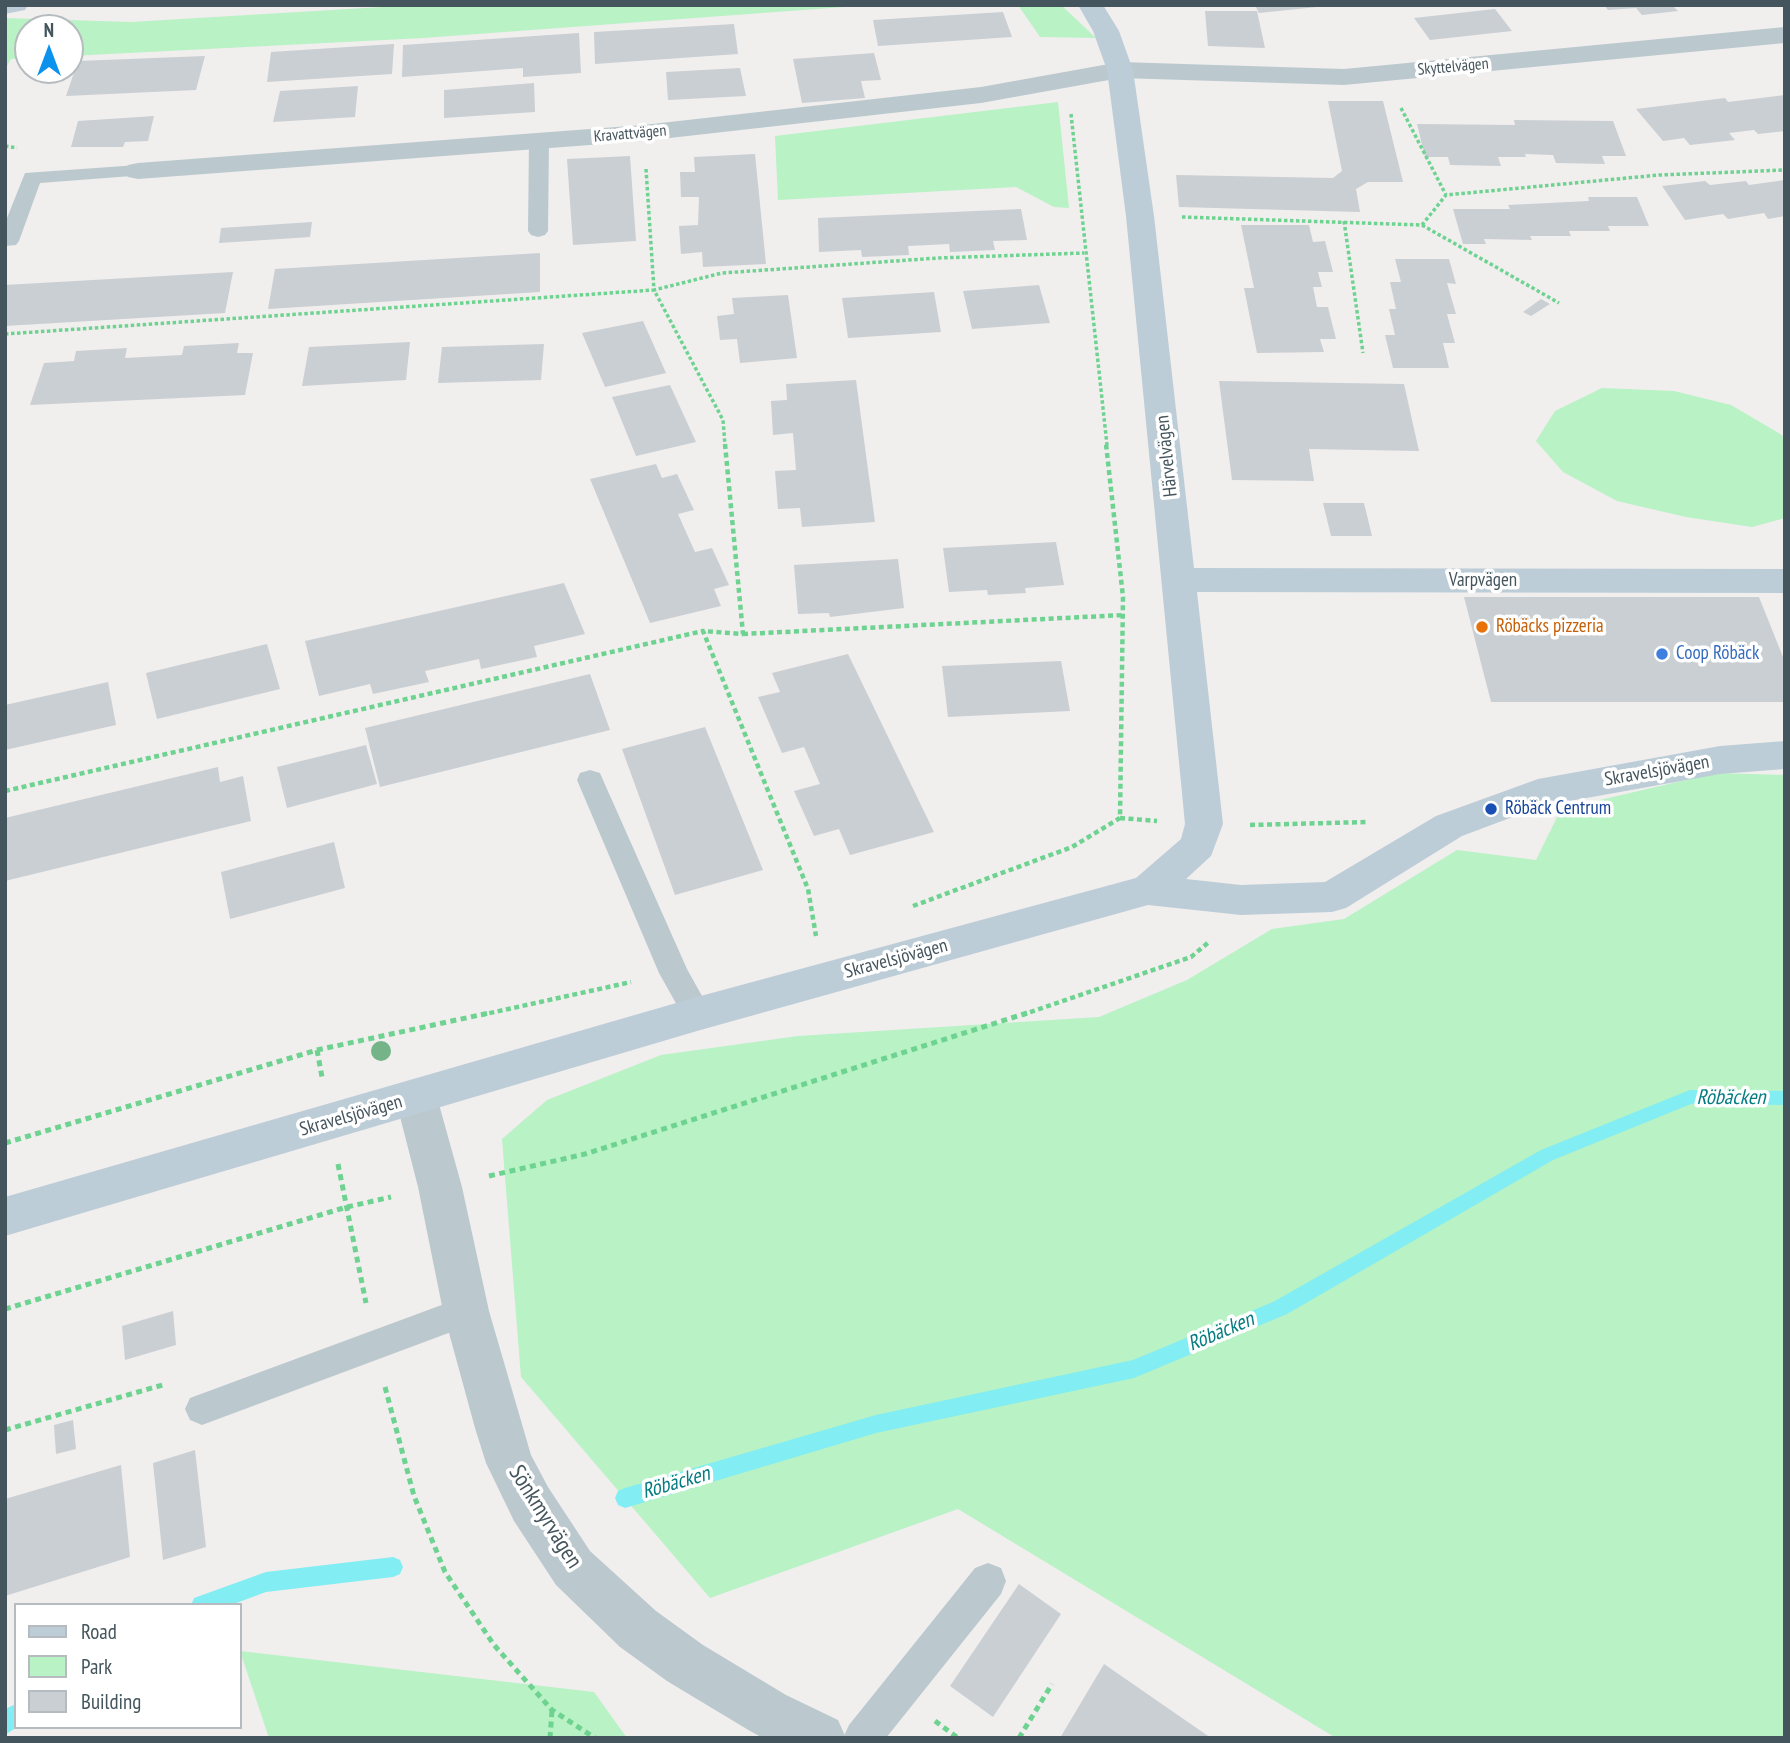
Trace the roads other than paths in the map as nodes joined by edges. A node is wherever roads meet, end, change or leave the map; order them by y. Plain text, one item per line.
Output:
1 (16, 5) edge
2 (1090, 5) edge
3 (5, 7) edge
4 (1785, 35) edge
5 (1120, 70) junction
6 (539, 141) junction
7 (138, 171) joint
8 (538, 231) dead end
9 (9, 241) dead end
10 (1180, 580) junction
11 (1785, 581) edge
12 (1785, 755) edge
13 (590, 780) dead end
14 (1148, 890) junction
15 (697, 1014) junction
16 (416, 1097) junction
17 (5, 1217) edge
18 (466, 1311) junction
19 (202, 1409) road end
20 (988, 1581) dead end
21 (820, 1738) edge
22 (862, 1738) edge

1 - 3 street
2 - 5 street, Härvelvägen
4 - 5 street, Skyttelvägen
5 - 6 street, Kravattvägen
5 - 10 street, Härvelvägen
6 - 7 street, Kravattvägen
6 - 8 lane
7 - 9 lane
10 - 11 street, Varpvägen
10 - 14 street, Härvelvägen
12 - 14 street, Skravelsjövägen
13 - 15 lane
14 - 15 street, Skravelsjövägen
15 - 16 street, Skravelsjövägen
16 - 17 street, Skravelsjövägen
16 - 18 street, Sönkmyrvägen
18 - 19 lane
18 - 21 street, Sönkmyrvägen
20 - 22 lane

